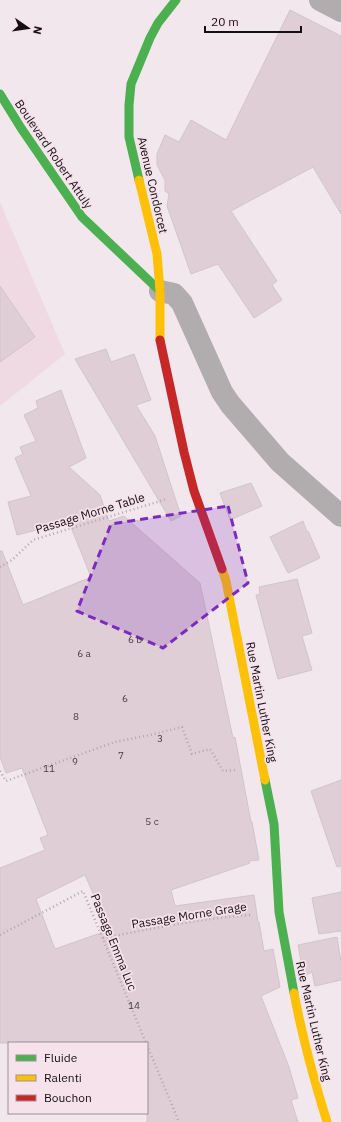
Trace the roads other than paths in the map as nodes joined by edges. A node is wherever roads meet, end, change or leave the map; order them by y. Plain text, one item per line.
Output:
1 (176, 0) edge
2 (320, 0) edge
3 (341, 11) edge
4 (0, 94) edge
5 (160, 291) junction
6 (341, 516) edge
7 (327, 1122) edge

1 - 5 main road, Avenue Condorcet
2 - 3 street
4 - 5 main road, Boulevard Robert Attuly
5 - 6 street
5 - 7 main road, Rue Martin Luther King

